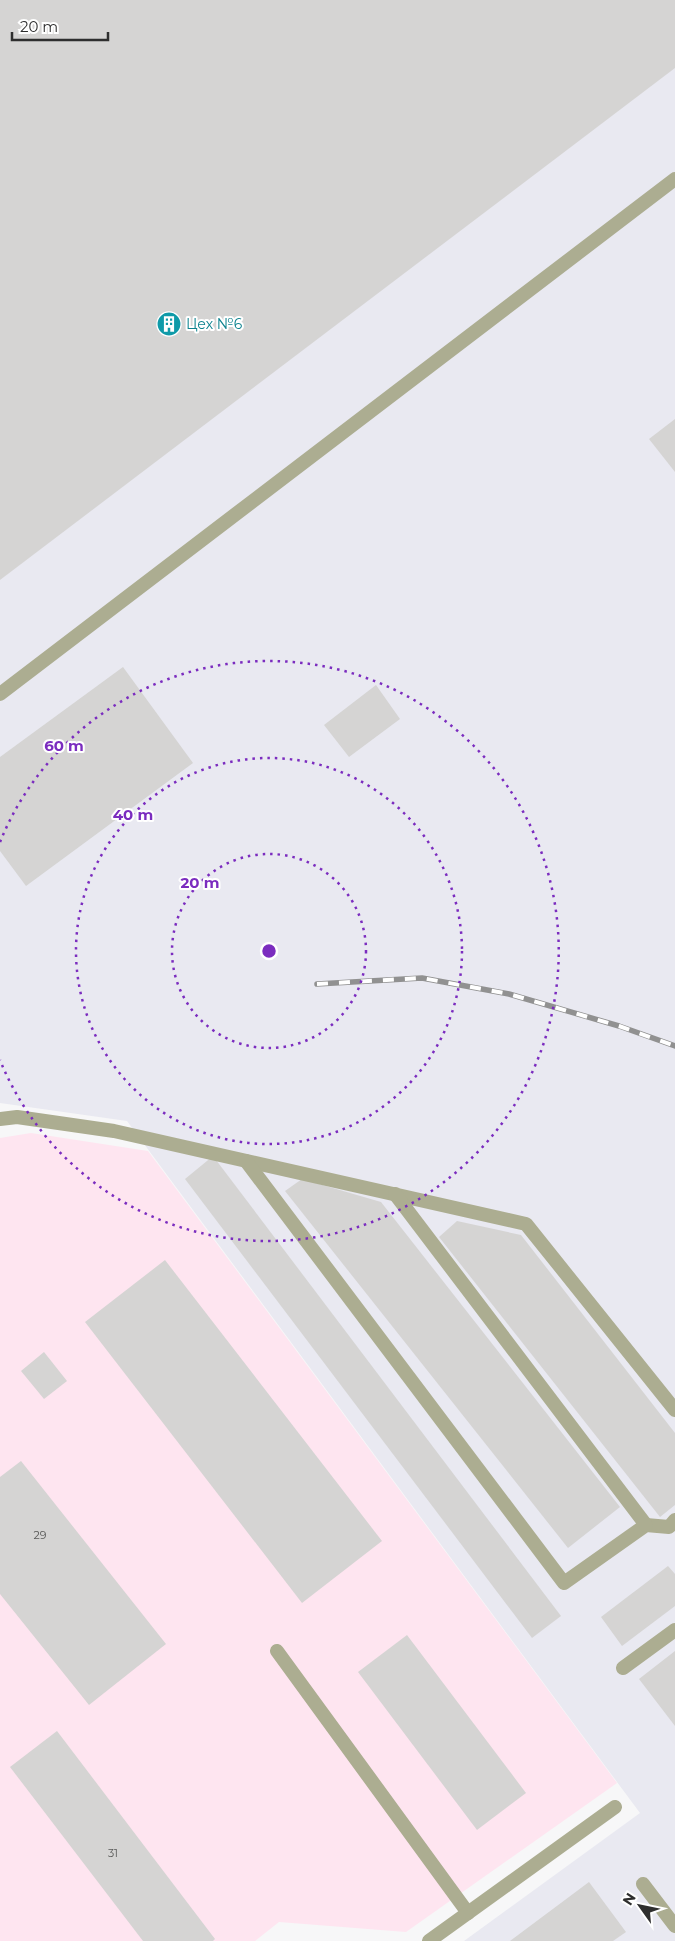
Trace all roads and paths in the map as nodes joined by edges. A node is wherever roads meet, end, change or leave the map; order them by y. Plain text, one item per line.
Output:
1 (675, 179) edge
2 (0, 694) edge
3 (0, 1119) edge
4 (246, 1161) junction
5 (395, 1194) junction
6 (675, 1410) edge
7 (675, 1520) edge
8 (646, 1525) junction
9 (675, 1630) edge
10 (277, 1651) dead end
11 (623, 1668) dead end
12 (615, 1807) dead end
13 (643, 1884) dead end
14 (468, 1913) junction
15 (675, 1926) edge
16 (429, 1941) edge

1 - 2 lane
3 - 4 lane
4 - 5 lane
4 - 8 lane
5 - 6 lane
5 - 8 lane
7 - 8 lane
9 - 11 lane
10 - 14 lane
12 - 14 lane
13 - 15 lane
14 - 16 lane

